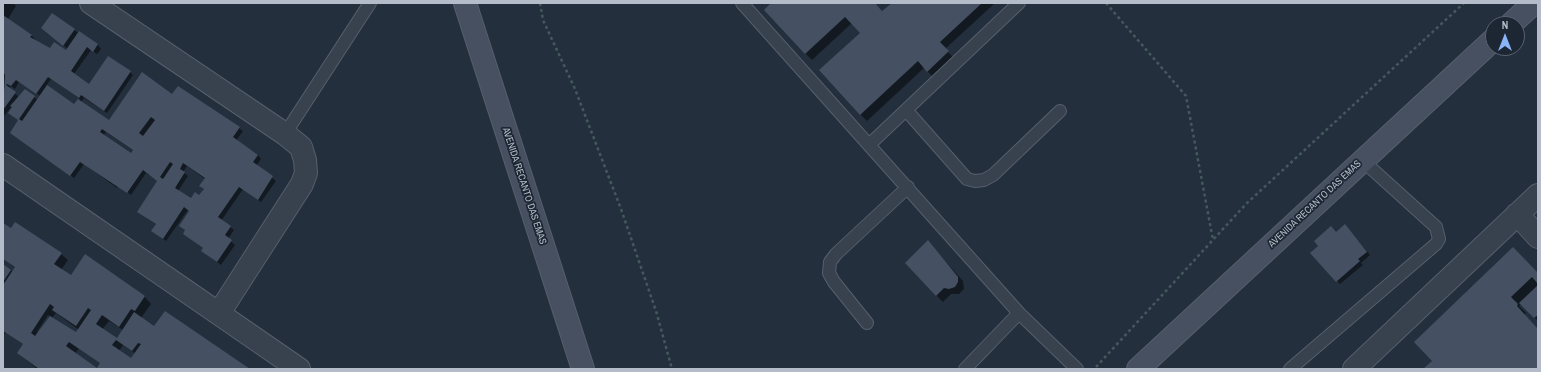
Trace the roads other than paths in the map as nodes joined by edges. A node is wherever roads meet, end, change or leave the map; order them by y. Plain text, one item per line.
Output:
1 (91, 3) edge
2 (370, 3) edge
3 (465, 3) edge
4 (742, 3) edge
5 (1019, 3) edge
6 (1534, 3) edge
7 (1520, 16) edge
8 (1485, 47) edge
9 (906, 110) junction
10 (1060, 111) dead end
11 (285, 134) junction
12 (870, 144) junction
13 (1362, 160) junction
14 (3, 166) edge
15 (908, 187) junction
16 (1538, 195) edge
17 (1517, 214) junction
18 (1538, 237) edge
19 (1019, 313) junction
20 (219, 314) junction
21 (866, 323) dead end
22 (299, 369) edge
23 (583, 369) edge
24 (965, 369) edge
25 (1077, 369) edge
26 (1138, 369) edge
27 (1290, 369) edge
28 (1354, 369) edge

1 - 11 street
2 - 11 lane
3 - 23 main road, AVENIDA RECANTO DAS EMAS
4 - 12 lane
5 - 9 lane
6 - 7 main road
8 - 13 main road, AVENIDA RECANTO DAS EMAS
9 - 10 lane
9 - 12 lane
11 - 20 street
12 - 15 lane
13 - 26 main road, AVENIDA RECANTO DAS EMAS
13 - 27 lane
14 - 20 street
15 - 19 lane
15 - 21 lane
16 - 17 street
17 - 18 street
17 - 28 street
19 - 24 lane
19 - 25 lane
20 - 22 street

